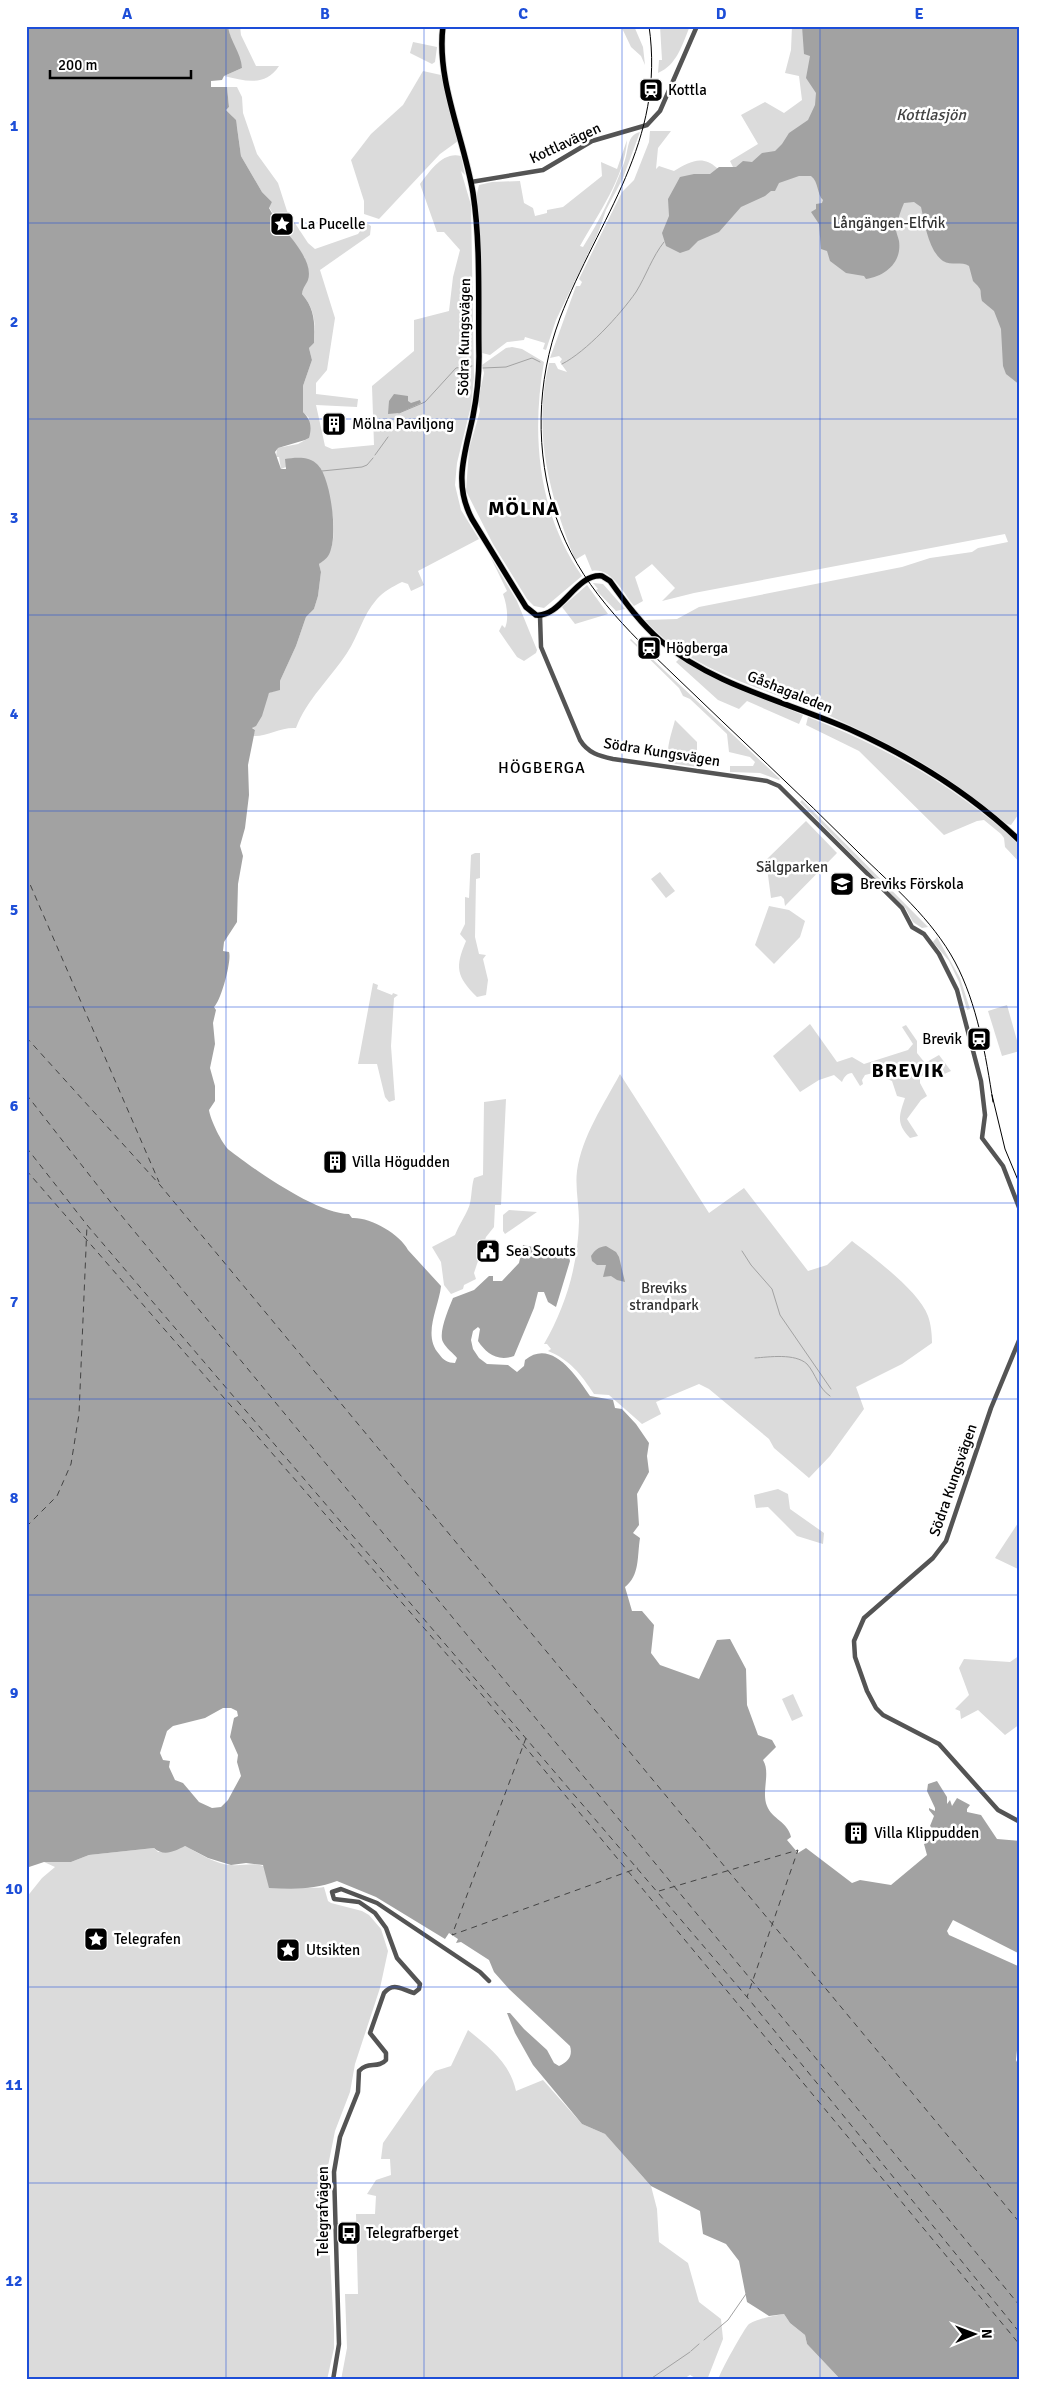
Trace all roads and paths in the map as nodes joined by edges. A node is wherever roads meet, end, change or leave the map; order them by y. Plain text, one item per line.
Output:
1 (443, 26) edge
2 (697, 26) edge
3 (470, 182) junction
4 (540, 616) junction
5 (1020, 841) edge
6 (1020, 1210) edge
7 (1020, 1338) edge
8 (1020, 1822) edge
9 (489, 1981) dead end
10 (333, 2380) edge

1 - 3 main road, Södra Kungsvägen
2 - 3 street, Kottlavägen
3 - 4 main road, Södra Kungsvägen
4 - 5 main road, Gåshagaleden
4 - 6 street, Södra Kungsvägen
7 - 8 street, Södra Kungsvägen
9 - 10 street, Telegrafvägen

